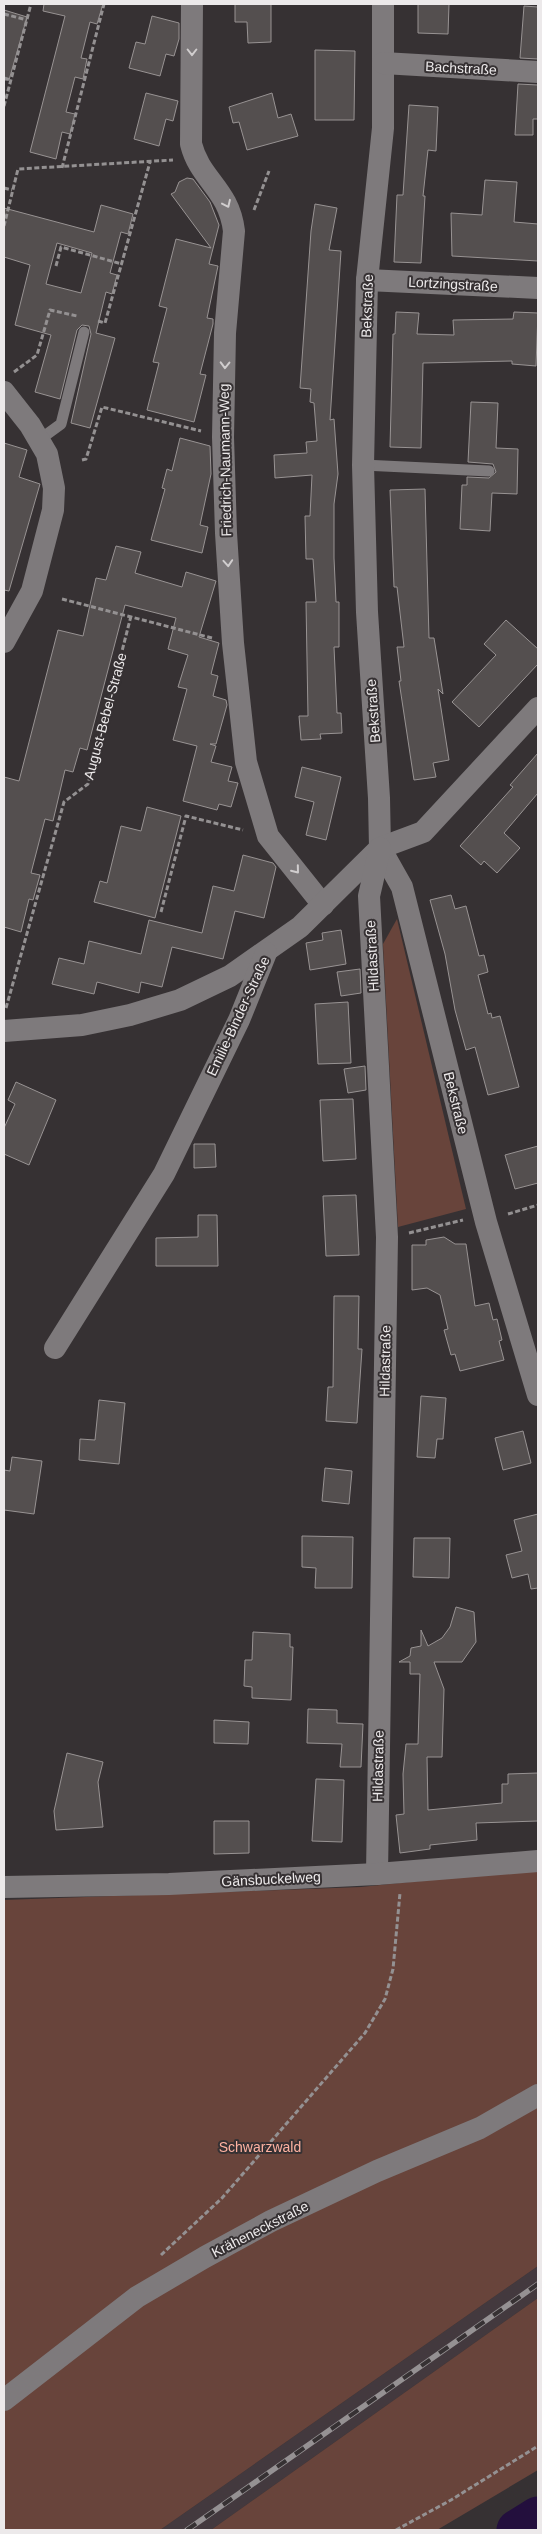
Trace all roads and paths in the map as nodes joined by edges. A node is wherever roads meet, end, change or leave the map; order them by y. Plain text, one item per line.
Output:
1 (31, 4) edge
2 (104, 4) edge
3 (192, 4) edge
4 (383, 4) edge
5 (4, 14) edge
6 (27, 20) junction
7 (383, 63) junction
8 (538, 72) edge
9 (4, 78) edge
10 (11, 80) junction
11 (4, 106) edge
12 (180, 159) dead end
13 (150, 162) junction
14 (62, 168) junction
15 (269, 171) dead end
16 (4, 188) edge
17 (12, 190) junction
18 (232, 215) junction
19 (4, 226) edge
20 (122, 264) junction
21 (56, 266) dead end
22 (367, 280) junction
23 (538, 288) edge
24 (86, 319) dead end
25 (102, 322) dead end
26 (84, 332) dead end
27 (24, 365) dead end
28 (4, 392) edge
29 (223, 437) junction
30 (39, 440) junction
31 (82, 460) dead end
32 (363, 465) junction
33 (490, 471) dead end
34 (62, 599) dead end
35 (131, 616) junction
36 (210, 637) dead end
37 (4, 642) edge
38 (538, 708) edge
39 (235, 828) dead end
40 (380, 848) junction
41 (324, 905) junction
42 (161, 912) dead end
43 (266, 953) junction
44 (4, 1018) edge
45 (4, 1031) edge
46 (538, 1205) edge
47 (503, 1216) dead end
48 (466, 1219) dead end
49 (400, 1236) dead end
50 (55, 1348) dead end
51 (538, 1395) edge
52 (538, 1861) edge
53 (402, 1872) junction
54 (376, 1874) junction
55 (4, 1887) edge
56 (538, 2095) edge
57 (158, 2258) dead end
58 (4, 2400) edge
59 (538, 2446) edge
60 (396, 2530) edge

1 - 6 path
2 - 14 path
3 -> 18 street, Friedrich-Naumann-Weg
4 - 7 street, Bekstraße
5 - 6 path
6 - 10 path
7 - 8 street, Bachstraße
7 - 22 street, Bekstraße
9 - 10 path
10 - 11 path
12 - 13 path
13 - 14 path
13 - 20 path
14 - 17 path
15 - 18 path
16 - 17 path
17 - 19 path
18 -> 29 street, Friedrich-Naumann-Weg
20 - 21 path
20 - 25 path
22 - 23 street, Lortzingstraße
22 - 32 street, Bekstraße
24 - 27 path
26 - 30 lane
28 - 30 street
29 - 31 path
29 -> 41 street, Friedrich-Naumann-Weg
30 - 37 street
32 - 33 lane
32 - 40 street, Bekstraße
34 - 35 path
35 - 36 path
35 - 44 path, August-Bebel-Straße
38 - 40 street, Emilie-Binder-Straße
39 - 42 path
40 - 41 street, Emilie-Binder-Straße
40 - 51 street, Bekstraße
40 - 54 street, Hildastraße
41 - 43 street, Emilie-Binder-Straße
43 - 45 street
43 - 50 street, Emilie-Binder-Straße
46 - 47 path
48 - 49 path
52 - 53 street, Gänsbuckelweg
53 - 54 street, Gänsbuckelweg
53 - 57 path
54 - 55 street, Gänsbuckelweg
56 - 58 street, Kräheneckstraße
59 - 60 path

